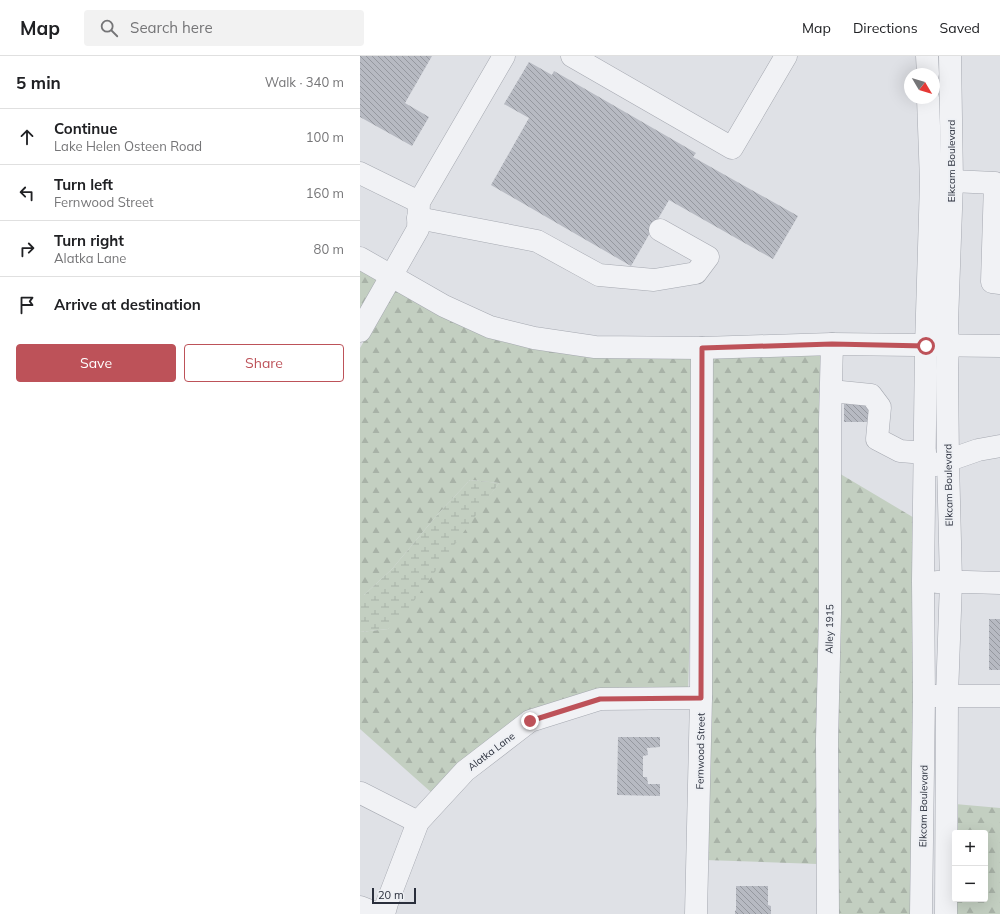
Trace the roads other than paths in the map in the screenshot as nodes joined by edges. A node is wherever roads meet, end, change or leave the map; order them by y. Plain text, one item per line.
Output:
1 (504, 56) edge
2 (572, 56) edge
3 (786, 56) edge
4 (927, 56) edge
5 (950, 56) edge
6 (928, 68) edge
7 (929, 104) edge
8 (360, 173) edge
9 (941, 182) junction
10 (997, 182) edge
11 (419, 210) junction
12 (660, 230) dead end
13 (360, 258) edge
14 (392, 276) junction
15 (1000, 283) edge
16 (360, 331) edge
17 (832, 344) junction
18 (926, 346) junction
19 (948, 346) junction
20 (1000, 346) edge
21 (702, 348) junction
22 (831, 391) junction
23 (1000, 446) edge
24 (924, 461) junction
25 (948, 461) junction
26 (923, 581) junction
27 (951, 582) junction
28 (1000, 583) edge
29 (924, 696) junction
30 (947, 696) junction
31 (1000, 696) edge
32 (701, 698) junction
33 (361, 793) dead end
34 (418, 822) junction
35 (360, 908) edge
36 (378, 914) edge
37 (384, 914) edge
38 (696, 914) edge
39 (828, 914) edge
40 (922, 914) edge
41 (946, 914) edge

1 - 11 street
2 - 3 street
4 - 6 street
5 - 9 street, Elkcam Boulevard
7 - 9 street, Elkcam Boulevard
8 - 11 street
9 - 10 street
9 - 18 street, Elkcam Boulevard
9 - 19 street, Elkcam Boulevard
10 - 15 street
11 - 12 street
11 - 14 street
13 - 14 street
14 - 16 street
14 - 21 street
17 - 18 street
17 - 21 street
17 - 22 street, Alley 1915
18 - 19 street
18 - 24 street, Elkcam Boulevard
19 - 20 street
19 - 25 street, Elkcam Boulevard
21 - 32 street, Fernwood Street
22 - 24 street
22 - 39 street, Alley 1915
23 - 25 street
24 - 25 street
24 - 26 street, Elkcam Boulevard
25 - 27 street, Elkcam Boulevard
26 - 27 street
26 - 29 street, Elkcam Boulevard
27 - 28 street
27 - 30 street, Elkcam Boulevard
29 - 30 street
29 - 40 street, Elkcam Boulevard
30 - 31 street
30 - 41 street, Elkcam Boulevard
32 - 34 street, Alatka Lane
32 - 38 street, Fernwood Street
33 - 34 street
34 - 37 street, Alatka Lane
35 - 36 street

